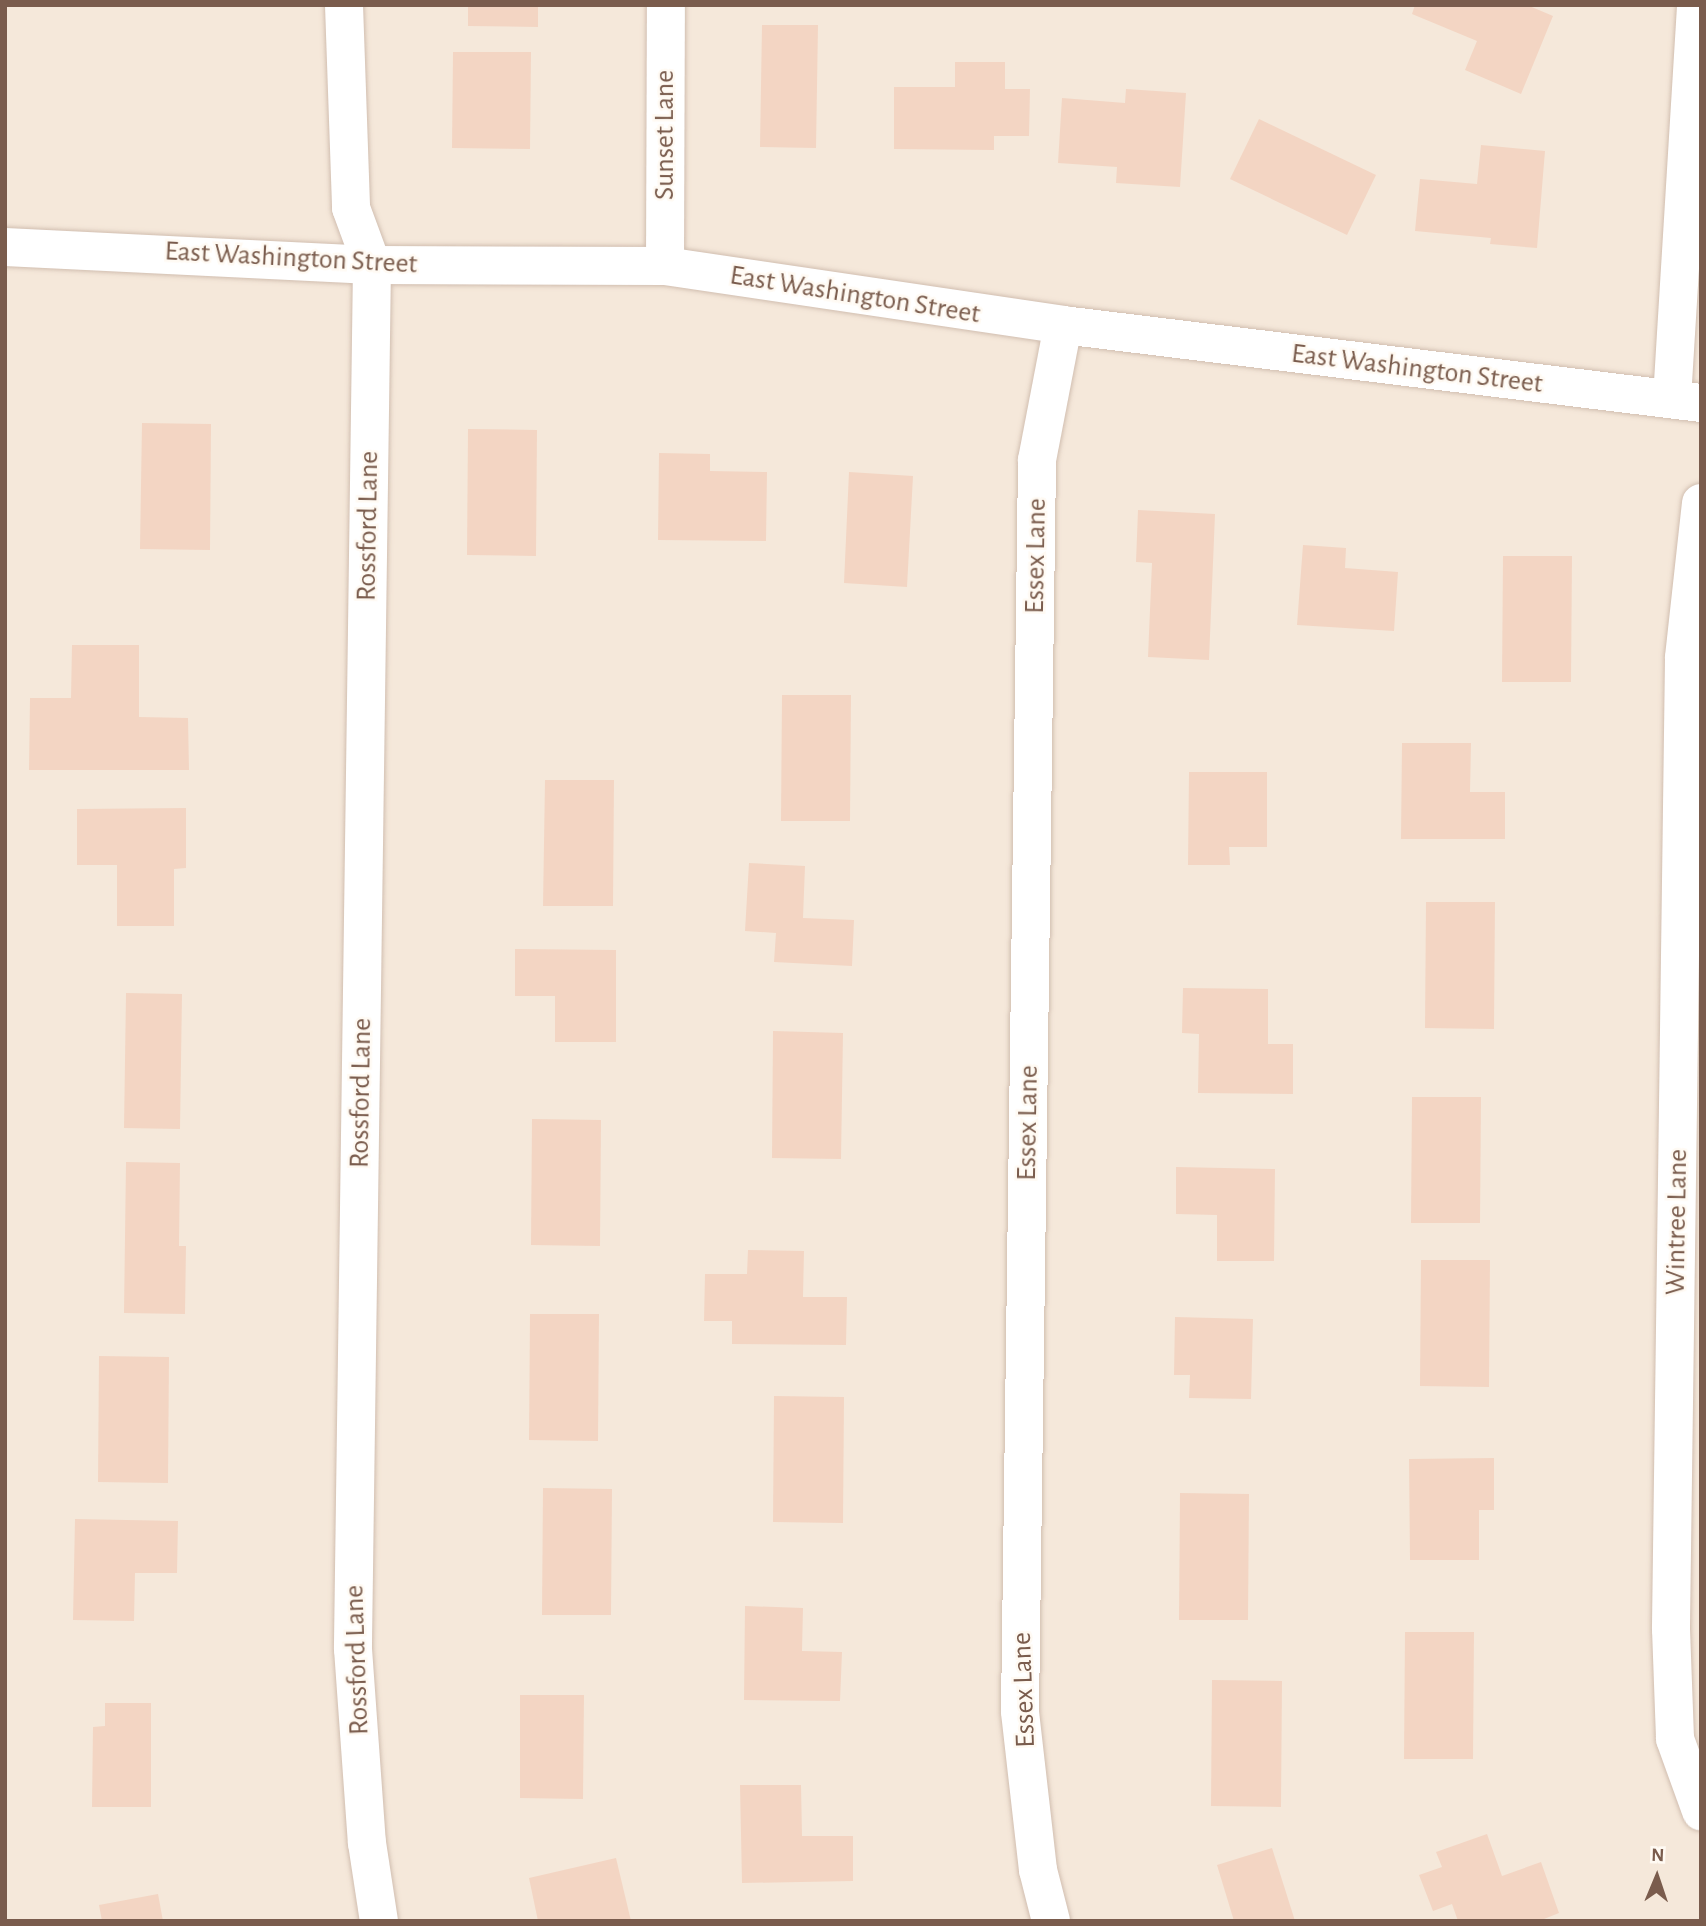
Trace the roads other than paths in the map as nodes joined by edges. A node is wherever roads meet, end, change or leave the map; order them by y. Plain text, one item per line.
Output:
1 (344, 5) edge
2 (666, 5) edge
3 (1696, 5) edge
4 (5, 247) edge
5 (372, 265) junction
6 (665, 266) junction
7 (1063, 325) junction
8 (1686, 401) edge
9 (1701, 503) edge
10 (1701, 1811) edge
11 (379, 1921) edge
12 (1051, 1921) edge

1 - 5 street
2 - 6 street, Sunset Lane
3 - 8 street
4 - 5 street, East Washington Street
5 - 6 street, East Washington Street
5 - 11 street, Rossford Lane
6 - 7 street, East Washington Street
7 - 8 street, East Washington Street
7 - 12 street, Essex Lane
9 - 10 street, Wintree Lane

